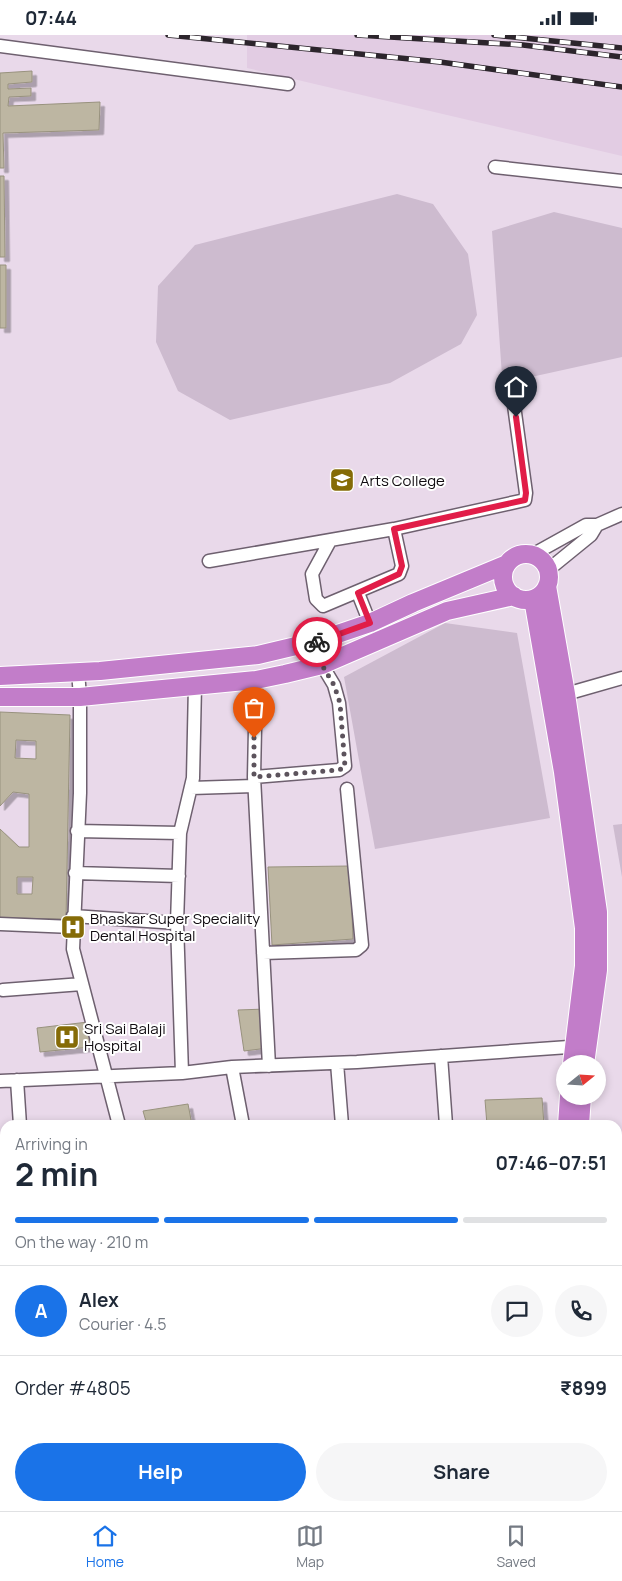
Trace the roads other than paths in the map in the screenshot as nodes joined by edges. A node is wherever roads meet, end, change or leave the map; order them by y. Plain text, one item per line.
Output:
1 (0, 46) edge
2 (288, 84) dead end
3 (495, 167) dead end
4 (622, 181) edge
5 (513, 398) dead end
6 (622, 514) edge
7 (597, 525) junction
8 (394, 529) junction
9 (330, 541) junction
10 (532, 555) junction
11 (209, 561) dead end
12 (507, 564) junction
13 (548, 578) junction
14 (358, 593) junction
15 (514, 597) junction
16 (533, 599) junction
17 (370, 623) junction
18 (317, 641) junction
19 (377, 641) junction
20 (322, 665) junction
21 (78, 671) junction
22 (0, 676) edge
23 (622, 677) edge
24 (256, 680) junction
25 (194, 685) junction
26 (566, 694) junction
27 (0, 697) edge
28 (80, 697) junction
29 (254, 782) junction
30 (191, 788) junction
31 (348, 789) dead end
32 (77, 831) junction
33 (180, 833) junction
34 (75, 873) junction
35 (179, 876) junction
36 (73, 921) junction
37 (177, 923) junction
38 (0, 924) edge
39 (263, 953) junction
40 (82, 984) junction
41 (4, 989) dead end
42 (581, 1046) junction
43 (441, 1055) junction
44 (576, 1055) edge
45 (583, 1055) edge
46 (337, 1063) junction
47 (269, 1065) junction
48 (232, 1067) junction
49 (182, 1073) junction
50 (106, 1075) junction
51 (17, 1080) junction
52 (0, 1081) edge
53 (568, 1105) edge
54 (581, 1105) edge
55 (20, 1120) edge
56 (118, 1120) edge
57 (242, 1120) edge
58 (342, 1120) edge
59 (446, 1120) edge
60 (567, 1120) edge
61 (580, 1120) edge

1 - 2 street
3 - 4 street
5 - 8 street
6 - 7 street
7 - 10 street
7 - 13 street
8 - 9 street
8 - 14 street
9 - 11 street
9 - 14 street
10 - 12 highway
10 - 13 highway
12 - 15 highway
12 - 17 highway
13 - 16 highway
13 - 26 highway
14 - 17 street
15 - 16 highway
15 - 19 highway
16 - 42 highway
17 - 18 highway
17 - 19 street
18 - 20 street
18 - 21 highway
19 - 20 highway
20 - 24 highway
20 - 29 street
21 - 22 highway
21 - 28 street
23 - 26 street
24 - 25 highway
24 - 29 street
25 - 28 highway
25 - 30 street
26 - 42 highway
27 - 28 highway
28 - 32 street
29 - 30 street
29 - 39 street
30 - 33 street
31 - 39 street
32 - 33 street
32 - 34 street
33 - 35 street
34 - 35 street
34 - 36 street
35 - 37 street
36 - 37 street
36 - 38 street
36 - 40 street
37 - 49 street
39 - 47 street
40 - 41 street
40 - 50 street
42 - 43 street
42 - 44 highway
42 - 45 highway
43 - 46 street
43 - 59 street
46 - 47 street
46 - 58 street
47 - 48 street
48 - 49 street
48 - 57 street
49 - 50 street
50 - 51 street
50 - 56 street
51 - 52 street
51 - 55 street
53 - 60 highway
54 - 61 highway

